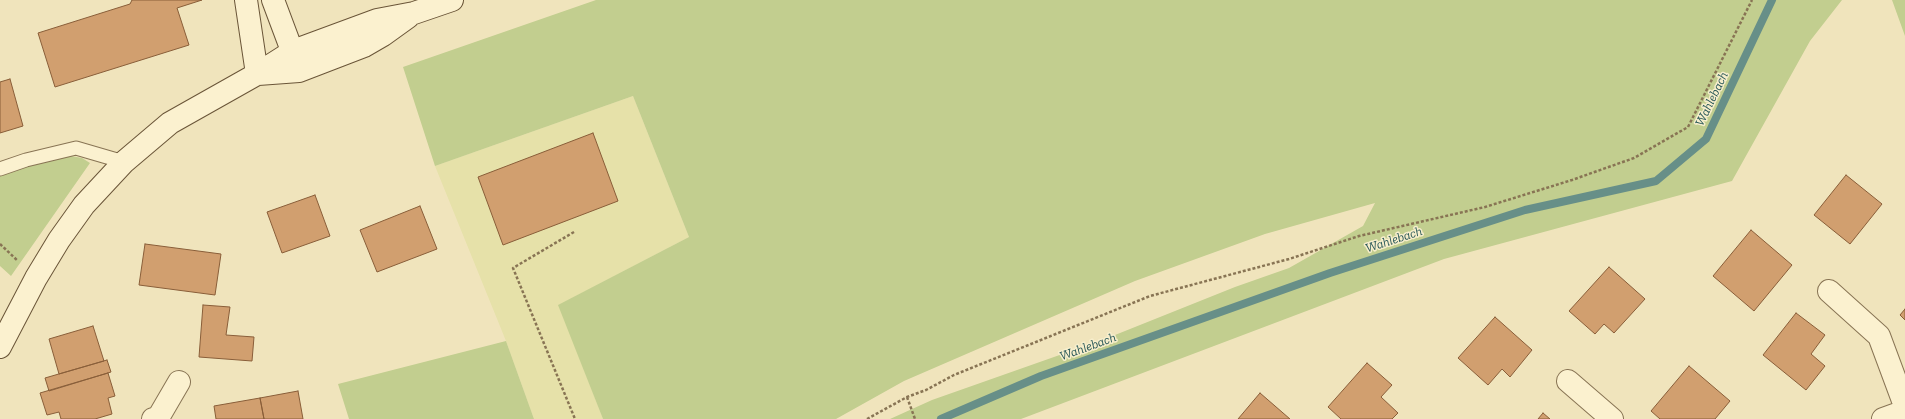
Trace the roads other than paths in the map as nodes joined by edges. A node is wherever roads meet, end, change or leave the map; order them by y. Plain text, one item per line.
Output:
1 (246, 0) edge
2 (273, 0) edge
3 (452, 0) edge
4 (296, 61) junction
5 (257, 74) junction
6 (124, 162) junction
7 (0, 169) edge
8 (1829, 291) dead end
9 (0, 347) edge
10 (1568, 381) dead end
11 (179, 382) dead end
12 (1905, 406) edge
13 (1905, 411) edge
14 (153, 419) edge
15 (1612, 419) edge
16 (1883, 419) edge

1 - 5 main road
2 - 4 main road
3 - 4 main road
4 - 5 main road
5 - 6 main road
6 - 7 lane
6 - 9 main road
8 - 12 main road
10 - 15 main road
11 - 14 main road
13 - 16 main road

